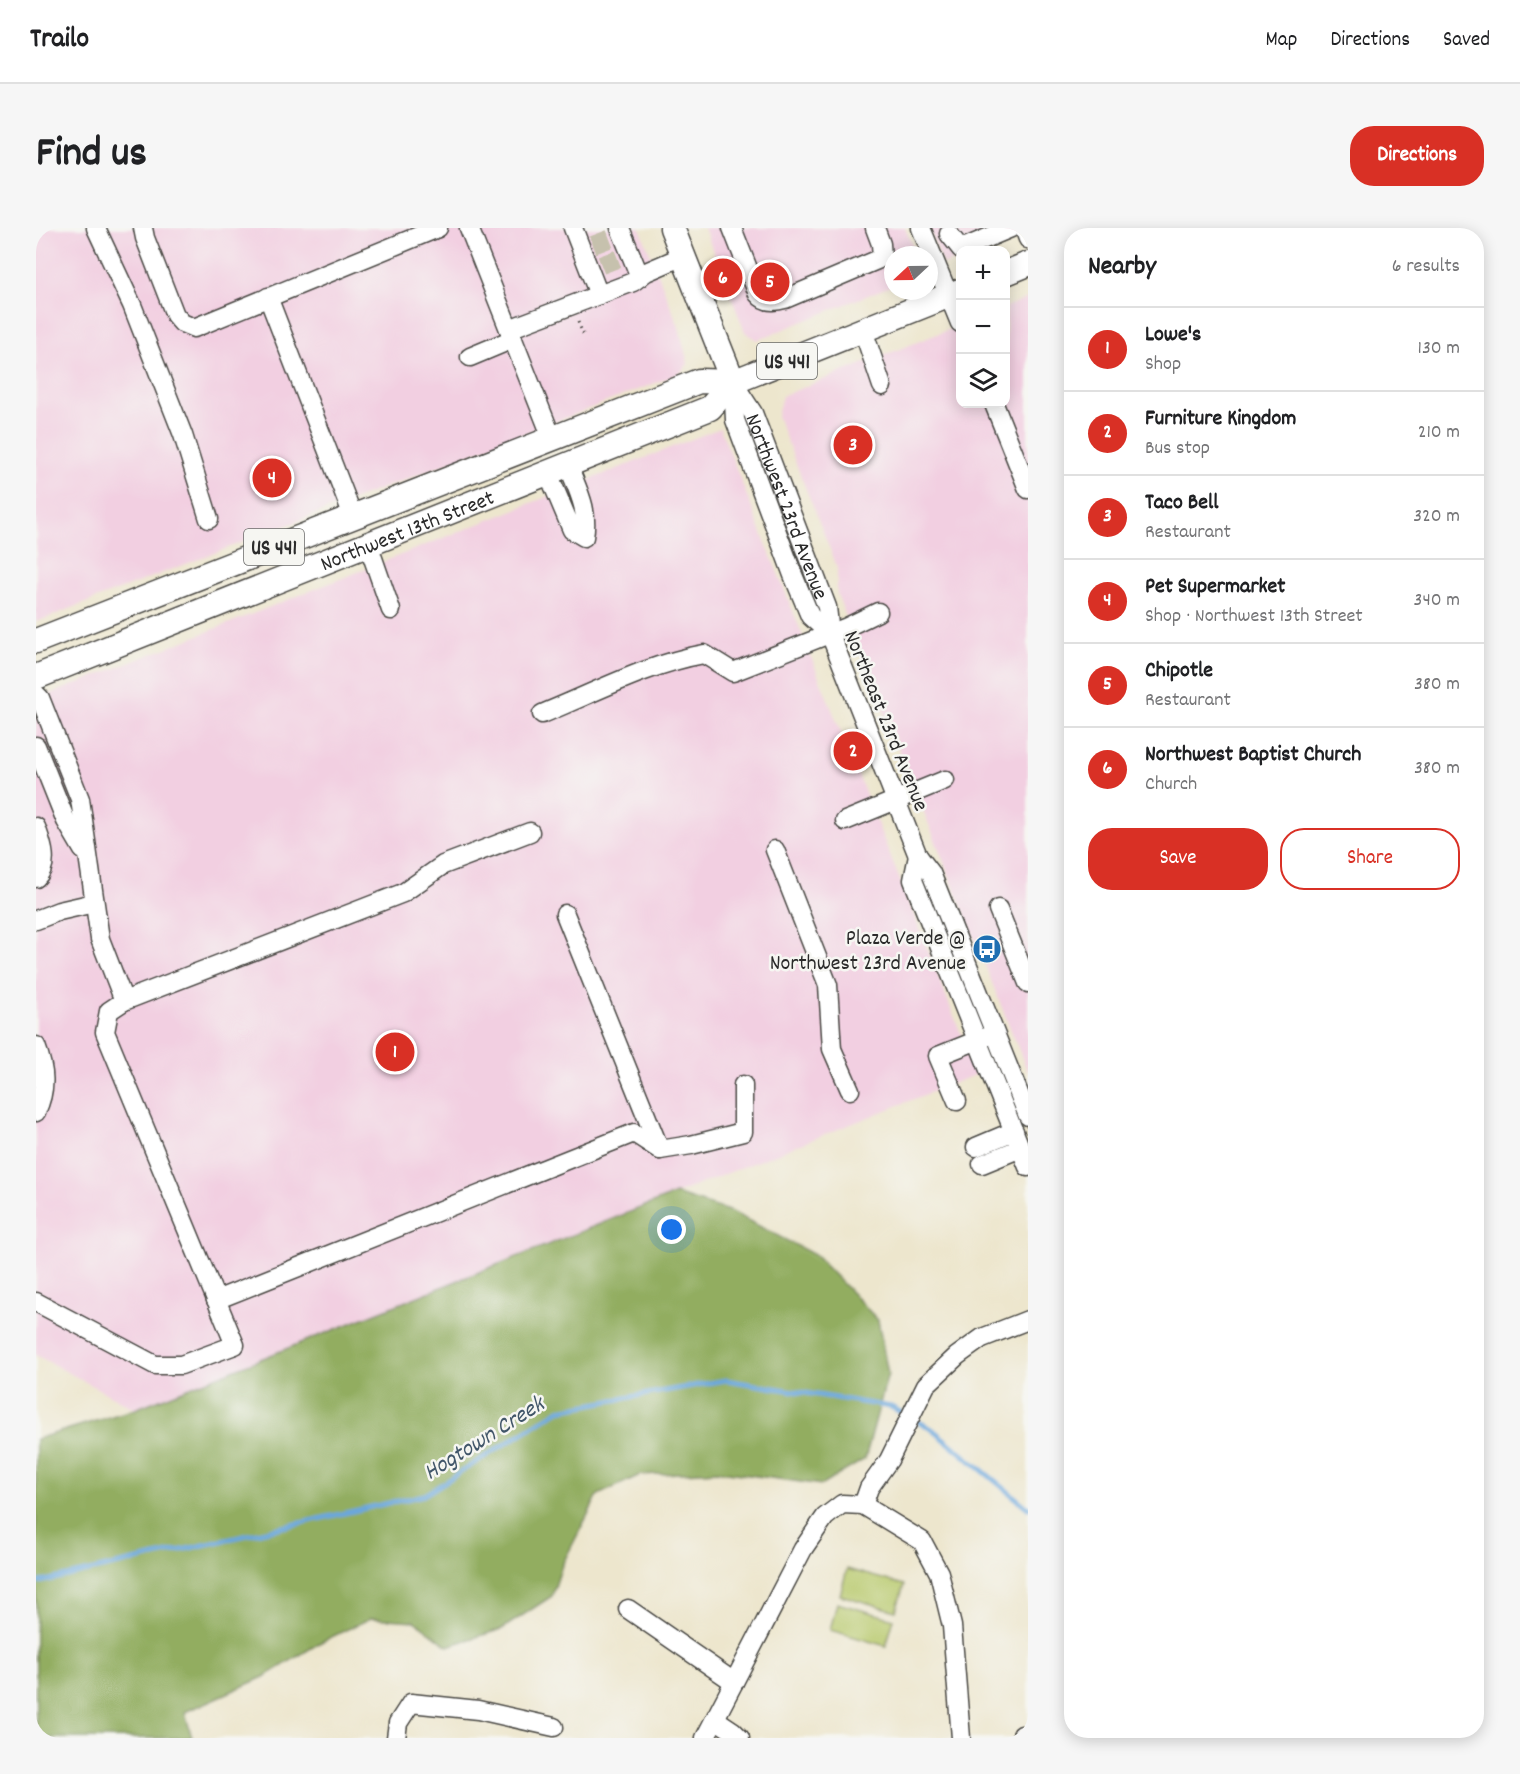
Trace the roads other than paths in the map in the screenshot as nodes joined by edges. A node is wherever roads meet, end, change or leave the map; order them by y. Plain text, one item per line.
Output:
1 (96, 228) edge
2 (143, 228) edge
3 (438, 228) edge
4 (469, 228) edge
5 (573, 228) edge
6 (672, 228) edge
7 (732, 228) edge
8 (875, 228) edge
9 (1011, 228) edge
10 (1024, 228) edge
11 (948, 231) edge
12 (619, 233) edge
13 (924, 236) edge
14 (1028, 239) edge
15 (959, 246) edge
16 (971, 246) edge
17 (683, 256) junction
18 (1028, 264) edge
19 (1010, 271) edge
20 (640, 277) junction
21 (955, 294) edge
22 (599, 295) junction
23 (268, 297) junction
24 (863, 330) junction
25 (511, 334) junction
26 (470, 357) dead end
27 (733, 382) junction
28 (882, 386) dead end
29 (996, 408) edge
30 (552, 438) junction
31 (1028, 489) edge
32 (411, 493) junction
33 (353, 516) junction
34 (209, 519) dead end
35 (368, 544) junction
36 (299, 572) junction
37 (793, 574) joint
38 (391, 610) dead end
39 (878, 612) dead end
40 (830, 634) junction
41 (36, 641) edge
42 (36, 677) edge
43 (36, 694) edge
44 (542, 714) dead end
45 (36, 746) edge
46 (945, 780) dead end
47 (896, 801) junction
48 (845, 821) dead end
49 (36, 827) edge
50 (530, 832) dead end
51 (775, 850) dead end
52 (918, 856) junction
53 (87, 857) junction
54 (36, 878) edge
55 (94, 903) junction
56 (998, 909) dead end
57 (565, 914) dead end
58 (36, 920) edge
59 (1028, 983) edge
60 (124, 1001) junction
61 (995, 1033) junction
62 (977, 1040) junction
63 (36, 1046) edge
64 (743, 1085) dead end
65 (850, 1090) dead end
66 (957, 1101) dead end
67 (36, 1112) edge
68 (1028, 1116) edge
69 (1017, 1140) junction
70 (660, 1150) junction
71 (979, 1155) dead end
72 (1028, 1167) edge
73 (216, 1300) junction
74 (36, 1302) edge
75 (1028, 1320) edge
76 (863, 1505) junction
77 (628, 1609) dead end
78 (734, 1682) junction
79 (715, 1719) junction
80 (554, 1727) dead end
81 (396, 1738) edge
82 (705, 1738) edge
83 (740, 1738) edge
84 (961, 1738) edge

1 - 34 street
2 - 23 street
3 - 23 street
4 - 25 street
5 - 22 street
6 - 17 main road, Northwest 23rd Avenue
7 - 8 street
9 - 16 street
10 - 14 street
11 - 13 street
11 - 15 street
12 - 20 street
13 - 21 street
17 - 20 street
17 - 27 main road, Northwest 23rd Avenue
18 - 19 main road
20 - 22 street
21 - 24 main road, Northwest 13th Street / US 441
22 - 25 street
23 - 33 street
24 - 27 main road, Northwest 13th Street / US 441
24 - 28 street
25 - 26 street
25 - 30 street
27 - 30 main road, Northwest 13th Street / US 441
27 - 35 main road, Northwest 13th Street / US 441
27 - 37 street, Northwest 23rd Avenue
27 - 40 street, Northwest 23rd Avenue
29 - 31 street
30 - 32 main road, Northwest 13th Street / US 441
32 - 33 main road, Northwest 13th Street / US 441
32 - 35 main road
33 - 36 main road
33 - 41 main road, Northwest 13th Street / US 441
35 - 36 main road, Northwest 13th Street / US 441
35 - 38 street
36 - 42 main road, Northwest 13th Street / US 441
37 - 40 street, Northeast 23rd Avenue
39 - 40 street
40 - 44 street
40 - 47 street, Northeast 23rd Avenue
43 - 53 street
45 - 53 street
46 - 47 street
47 - 48 street
47 - 52 street, Northeast 23rd Avenue
49 - 54 street
50 - 60 street
51 - 65 street
52 - 61 street, Northeast 23rd Avenue
52 - 62 street, Northeast 23rd Avenue
53 - 55 street
55 - 58 street
55 - 60 street
56 - 59 street
57 - 70 street
60 - 73 street
61 - 62 street
61 - 68 street, Northeast 23rd Avenue
62 - 66 street
62 - 69 street, Northeast 23rd Avenue
63 - 67 street
64 - 70 street
69 - 71 street
69 - 72 street, Northeast 23rd Avenue
70 - 73 street
73 - 74 street
75 - 76 street
76 - 78 street
76 - 84 street
77 - 78 street
78 - 79 street
79 - 82 street
79 - 83 street
80 - 81 street

